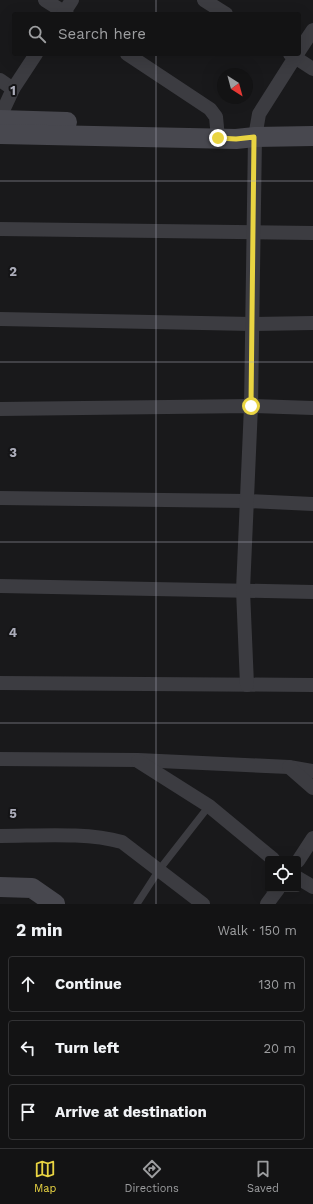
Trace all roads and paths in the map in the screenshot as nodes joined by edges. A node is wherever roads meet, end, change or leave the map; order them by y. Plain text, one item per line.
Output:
1 (45, 0) edge
2 (72, 0) edge
3 (204, 0) edge
4 (63, 12) edge
5 (66, 12) edge
6 (223, 12) edge
7 (313, 30) edge
8 (301, 46) edge
9 (35, 56) edge
10 (130, 56) edge
11 (294, 56) edge
12 (297, 56) edge
13 (313, 69) edge
14 (0, 80) edge
15 (13, 89) junction
16 (0, 118) edge
17 (128, 130) junction
18 (218, 132) junction
19 (0, 134) edge
20 (313, 136) edge
21 (254, 137) junction
22 (0, 229) edge
23 (253, 232) junction
24 (313, 233) edge
25 (0, 319) edge
26 (313, 323) edge
27 (252, 324) junction
28 (251, 406) junction
29 (313, 408) edge
30 (0, 409) edge
31 (0, 498) edge
32 (247, 501) junction
33 (313, 504) edge
34 (0, 586) edge
35 (243, 590) junction
36 (313, 592) edge
37 (0, 683) edge
38 (247, 685) junction
39 (313, 685) edge
40 (0, 759) edge
41 (138, 760) junction
42 (289, 767) junction
43 (313, 771) edge
44 (313, 788) edge
45 (209, 806) junction
46 (0, 836) edge
47 (313, 838) edge
48 (269, 856) edge
49 (301, 856) edge
50 (159, 870) junction
51 (301, 880) edge
52 (0, 887) edge
53 (313, 887) edge
54 (276, 892) edge
55 (55, 904) edge
56 (137, 904) edge
57 (203, 904) edge
58 (267, 904) edge

1 - 4 street
2 - 5 street
3 - 6 street
7 - 8 street
9 - 15 street
10 - 18 street
11 - 21 street
12 - 13 street
14 - 15 street
15 - 16 street
16 - 17 street
17 - 18 street
17 - 19 street
18 - 21 street
20 - 21 street
21 - 23 street
22 - 23 street
23 - 24 street
23 - 27 street
25 - 27 street
26 - 27 street
27 - 28 street
28 - 29 street
28 - 30 street
28 - 32 street
31 - 32 street
32 - 33 street
32 - 35 street
34 - 35 street
35 - 36 street
35 - 38 street
37 - 38 street
38 - 39 street
40 - 41 street
41 - 42 street
41 - 45 street
42 - 43 street
42 - 44 street
45 - 48 street
45 - 50 lane
46 - 50 street
47 - 49 street
50 - 56 lane
50 - 57 street
51 - 53 street
52 - 55 street
54 - 58 street

